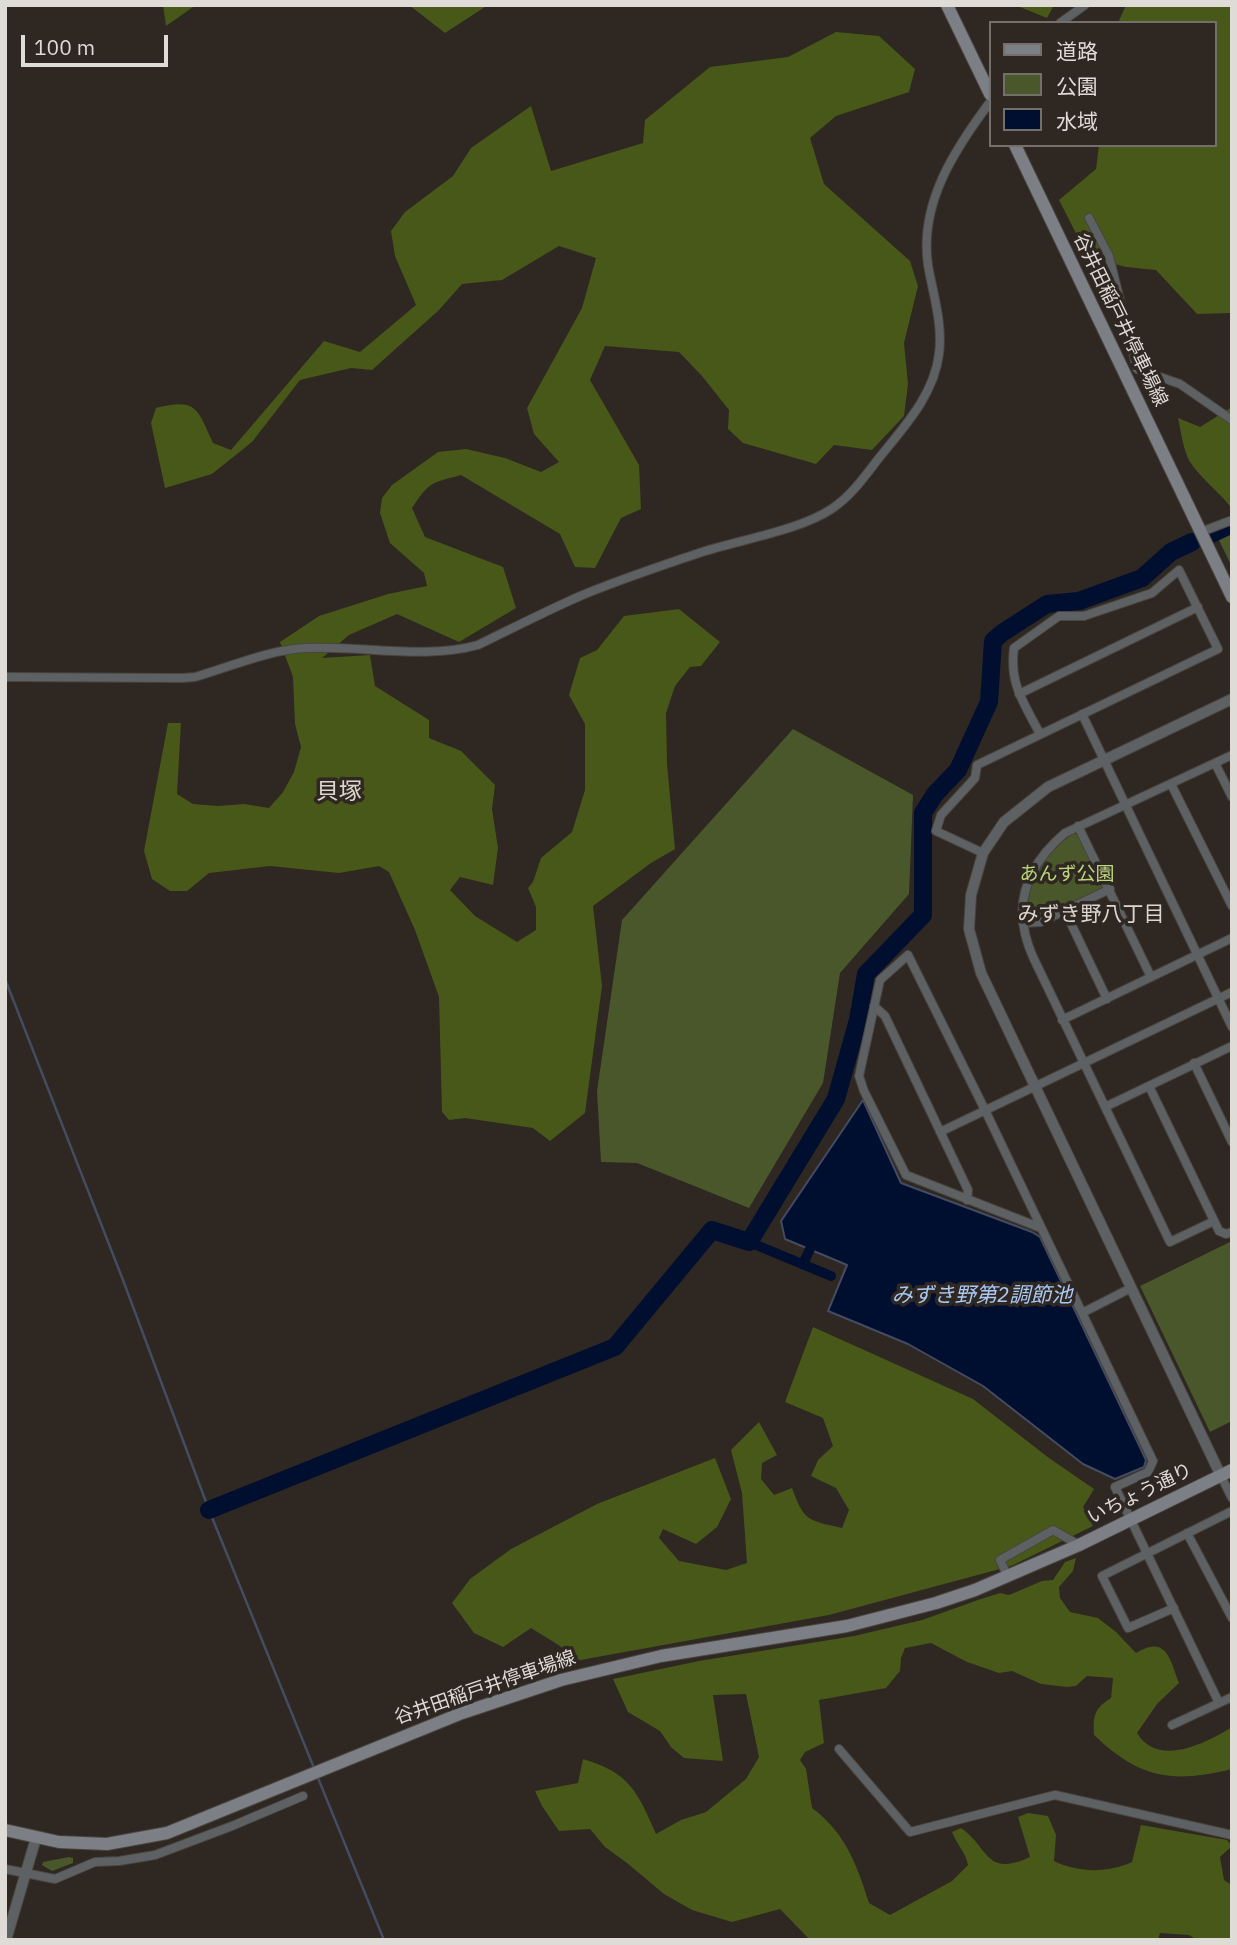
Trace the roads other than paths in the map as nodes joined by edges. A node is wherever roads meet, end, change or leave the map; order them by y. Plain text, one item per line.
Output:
1 (947, 5) edge
2 (1085, 5) edge
3 (1063, 21) edge
4 (988, 85) edge
5 (988, 105) edge
6 (1016, 147) edge
7 (1089, 218) dead end
8 (1131, 372) junction
9 (1232, 420) edge
10 (1232, 520) edge
11 (1200, 532) junction
12 (1232, 597) edge
13 (1198, 607) junction
14 (5, 677) edge
15 (1019, 694) junction
16 (1232, 699) edge
17 (1082, 715) junction
18 (1040, 734) junction
19 (1232, 755) edge
20 (1105, 760) junction
21 (1215, 763) junction
22 (1171, 784) junction
23 (1232, 797) edge
24 (1127, 805) junction
25 (1077, 826) junction
26 (983, 853) junction
27 (1110, 889) junction
28 (1232, 906) edge
29 (1065, 911) junction
30 (1023, 923) junction
31 (1232, 938) edge
32 (1197, 955) junction
33 (1151, 977) junction
34 (1232, 992) edge
35 (1218, 998) junction
36 (1107, 999) junction
37 (874, 1006) junction
38 (1062, 1020) junction
39 (1232, 1027) edge
40 (1232, 1046) edge
41 (1195, 1063) junction
42 (1084, 1064) junction
43 (1149, 1086) junction
44 (1036, 1087) junction
45 (1105, 1107) junction
46 (985, 1110) junction
47 (940, 1132) junction
48 (1232, 1142) edge
49 (967, 1200) junction
50 (1214, 1221) junction
51 (1041, 1228) junction
52 (1232, 1232) edge
53 (1131, 1288) junction
54 (1082, 1313) junction
55 (1226, 1473) edge
56 (1232, 1498) edge
57 (1232, 1511) edge
58 (1132, 1519) junction
59 (1187, 1533) junction
60 (1079, 1545) junction
61 (1065, 1551) joint
62 (1147, 1552) junction
63 (1008, 1577) junction
64 (1174, 1608) junction
65 (1232, 1618) edge
66 (1232, 1697) edge
67 (1219, 1703) junction
68 (1172, 1725) dead end
69 (839, 1749) dead end
70 (303, 1796) dead end
71 (5, 1830) edge
72 (1232, 1835) edge
73 (36, 1838) junction
74 (5, 1869) edge
75 (25, 1874) junction
76 (6, 1940) edge

1 - 4 main road
2 - 3 street
5 - 14 street
6 - 8 main road, 谷井田稲戸井停車場線
7 - 8 street
8 - 9 street
8 - 11 main road, 谷井田稲戸井停車場線
10 - 11 street
11 - 12 main road, 谷井田稲戸井停車場線
13 - 15 street
13 - 15 street
13 - 17 street
15 - 18 street
16 - 20 street
17 - 18 street
17 - 20 street
18 - 26 street
19 - 21 street
20 - 24 street
20 - 26 street
21 - 22 street
21 - 23 street
22 - 24 street
22 - 28 street
24 - 25 street
24 - 32 street
25 - 27 street
25 - 30 street
26 - 44 street
27 - 29 street
27 - 33 street
29 - 30 street
29 - 36 street
30 - 38 street
31 - 32 street
32 - 33 street
32 - 35 street
33 - 36 street
34 - 35 street
35 - 39 street
35 - 42 street
36 - 38 street
37 - 46 street
37 - 47 street
37 - 49 street
38 - 42 street
40 - 41 street
41 - 43 street
41 - 48 street
42 - 44 street
42 - 45 street
43 - 45 street
43 - 50 street
44 - 46 street
44 - 53 street
45 - 50 street
46 - 47 street
46 - 51 street
47 - 49 street
49 - 51 street
50 - 52 street
51 - 54 street
53 - 54 street
53 - 55 street
54 - 58 street
55 - 56 street
55 - 58 main road, いちょう通り
57 - 59 street
58 - 60 main road, いちょう通り
58 - 62 street
59 - 62 street
59 - 65 street
60 - 61 main road, いちょう通り
60 - 63 street
61 - 63 main road, 谷井田稲戸井停車場線
62 - 64 street
62 - 64 street
63 - 73 main road, 谷井田稲戸井停車場線
64 - 67 street
66 - 67 street
67 - 68 street
69 - 72 street
70 - 75 street
71 - 73 main road, 谷井田稲戸井停車場線
73 - 75 street
74 - 75 street
75 - 76 street

